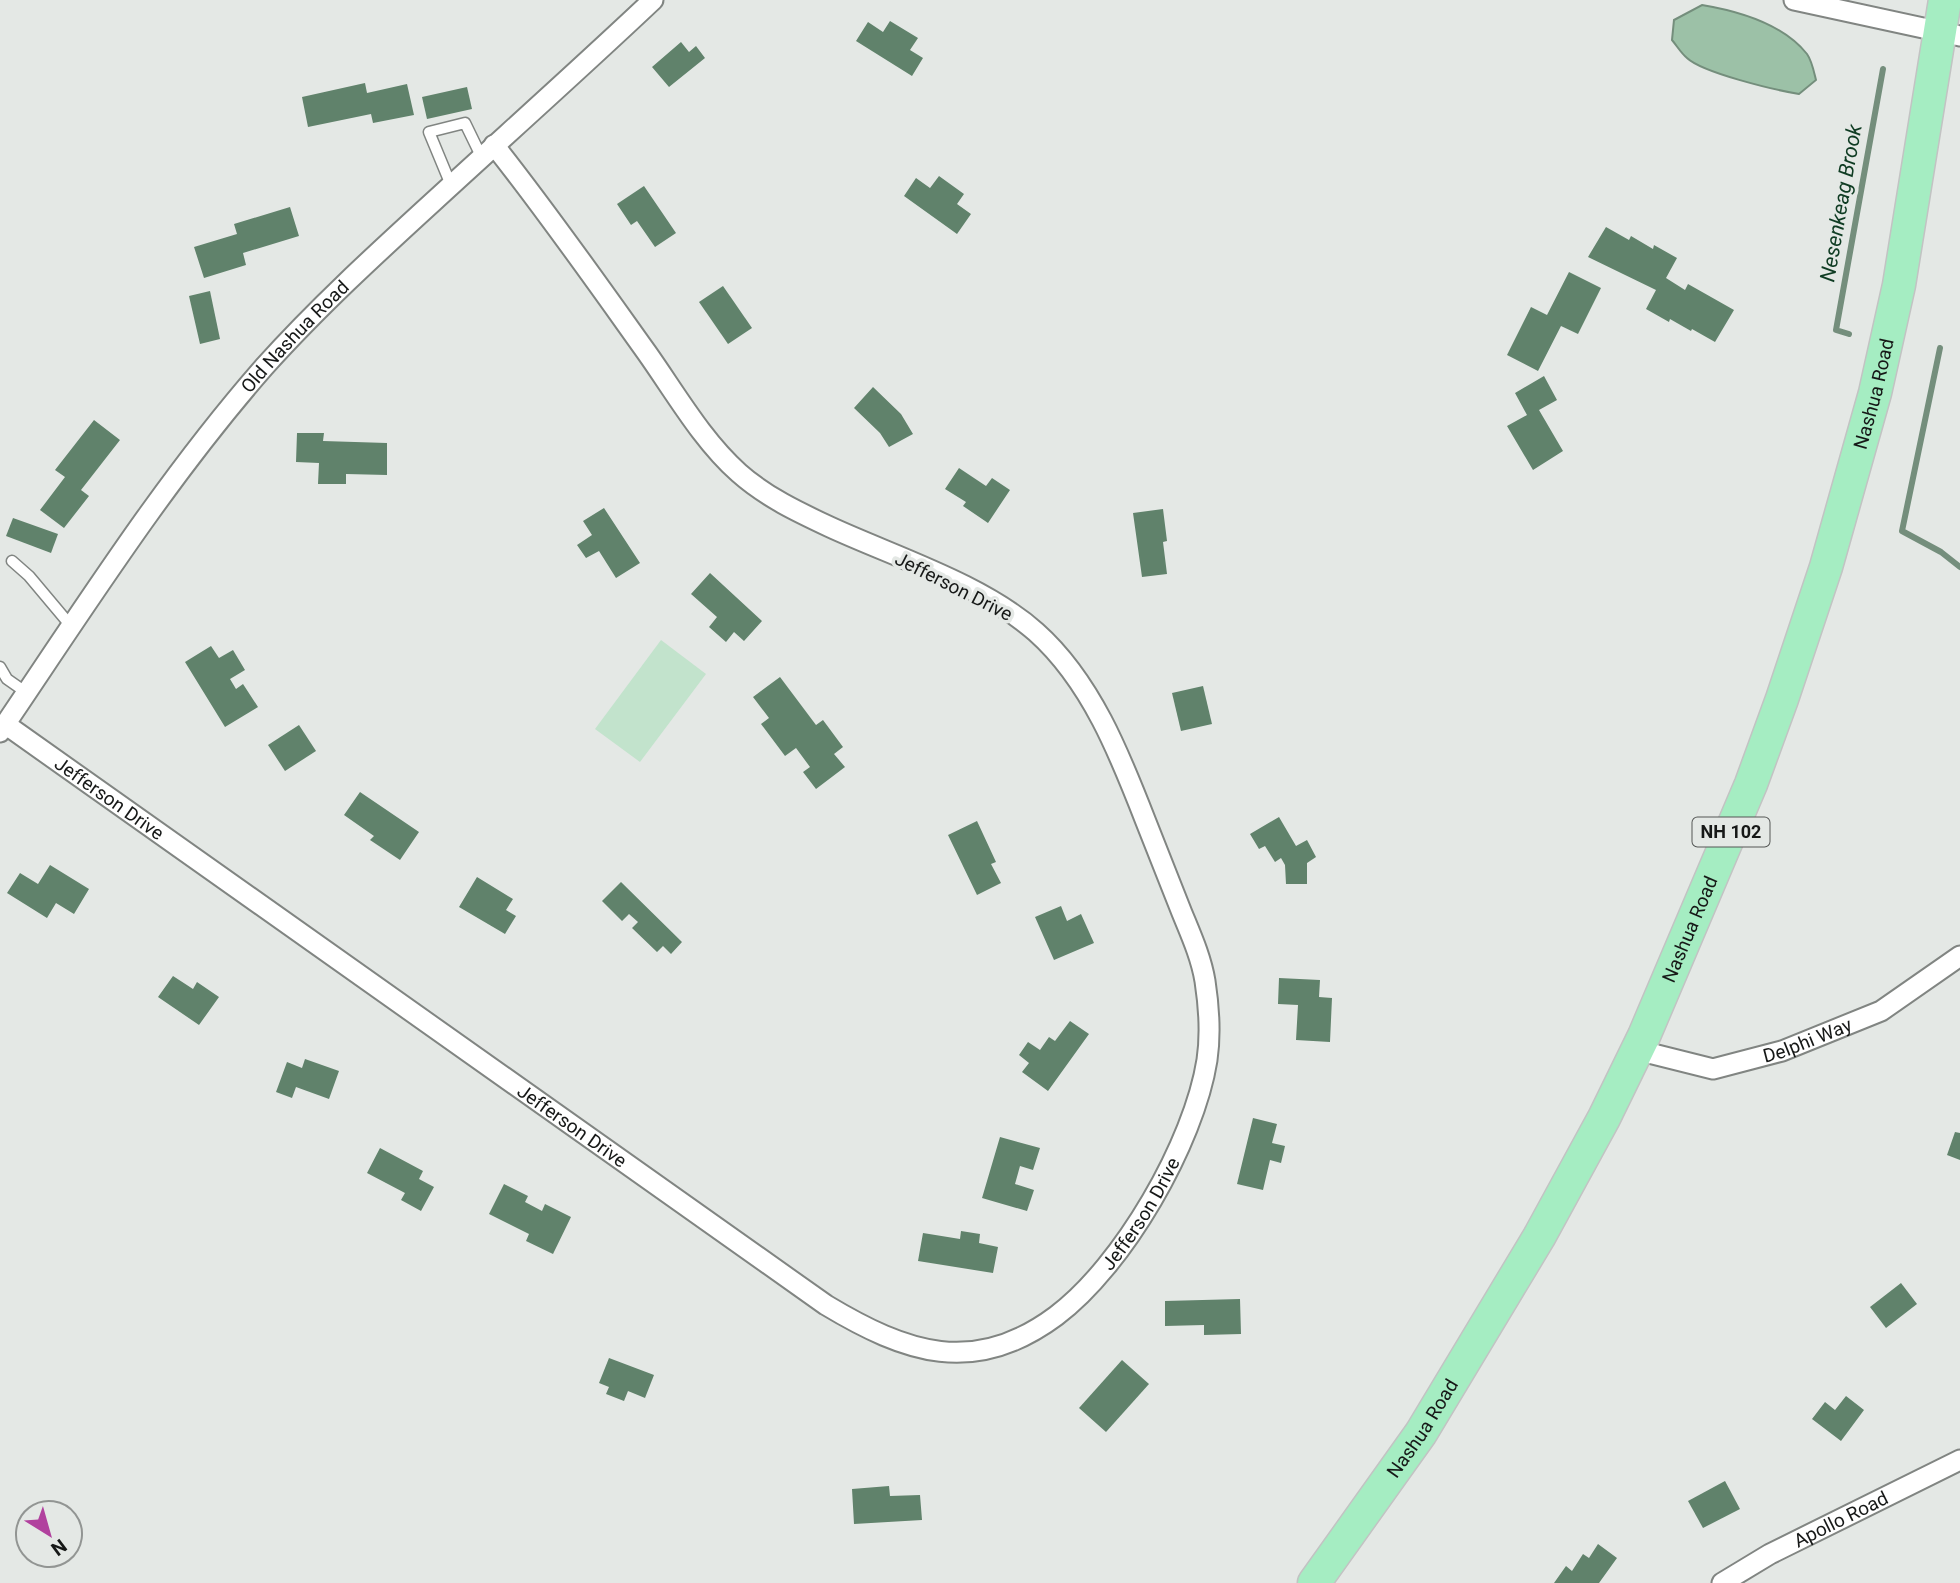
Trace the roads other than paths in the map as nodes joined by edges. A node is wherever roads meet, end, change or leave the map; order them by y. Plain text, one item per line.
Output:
1 (653, 0) edge
2 (1794, 0) edge
3 (1945, 0) edge
4 (1951, 34) edge
5 (488, 152) junction
6 (452, 185) junction
7 (12, 561) dead end
8 (72, 626) junction
9 (0, 667) edge
10 (27, 692) junction
11 (3, 728) edge
12 (1960, 956) edge
13 (1637, 1050) junction
14 (1960, 1460) edge
15 (1314, 1583) edge
16 (1722, 1583) edge

1 - 5 street, Old Nashua Road
2 - 4 street
3 - 4 main road, Nashua Road / NH 102
4 - 13 main road, Nashua Road / NH 102
5 - 6 street, Old Nashua Road
5 - 6 lane
5 - 11 street, Jefferson Drive
6 - 8 street, Old Nashua Road
7 - 8 lane
8 - 10 street, Old Nashua Road
9 - 10 lane
10 - 11 street, Old Nashua Road
12 - 13 street, Delphi Way
13 - 15 main road, Nashua Road / NH 102
14 - 16 street, Apollo Road

